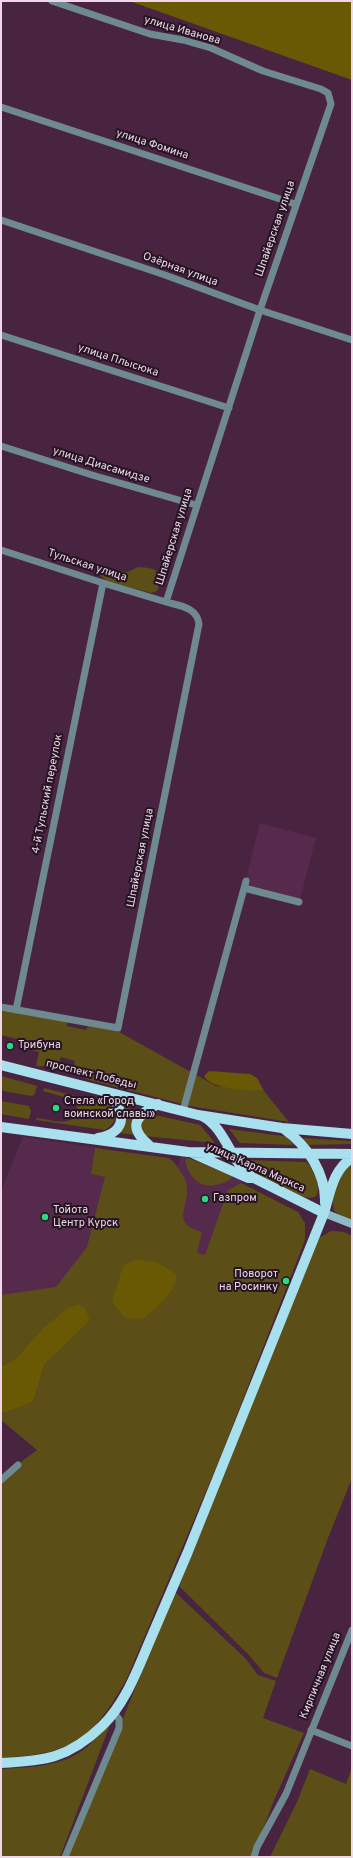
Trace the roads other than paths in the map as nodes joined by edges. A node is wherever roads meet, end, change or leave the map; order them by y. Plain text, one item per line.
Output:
1 (52, 1) edge
2 (328, 93) joint
3 (1, 107) edge
4 (295, 204) junction
5 (1, 220) edge
6 (260, 310) junction
7 (1, 335) edge
8 (352, 340) edge
9 (229, 408) junction
10 (1, 446) edge
11 (196, 505) junction
12 (1, 550) edge
13 (103, 583) junction
14 (166, 602) junction
15 (299, 902) dead end
16 (1, 1007) edge
17 (16, 1010) junction
18 (1, 1064) edge
19 (101, 1090) junction
20 (158, 1104) junction
21 (183, 1111) junction
22 (198, 1114) junction
23 (1, 1127) edge
24 (282, 1128) junction
25 (352, 1134) edge
26 (92, 1140) junction
27 (150, 1146) junction
28 (188, 1152) junction
29 (232, 1152) junction
30 (308, 1154) junction
31 (352, 1154) edge
32 (352, 1158) edge
33 (254, 1178) junction
34 (324, 1213) junction
35 (352, 1224) edge
36 (18, 1465) dead end
37 (1, 1480) edge
38 (352, 1630) edge
39 (114, 1713) junction
40 (311, 1730) junction
41 (352, 1746) edge
42 (1, 1763) edge
43 (64, 1857) edge
44 (254, 1857) edge

1 - 2 street, улица Иванова
2 - 4 street, Шпайерская улица
3 - 4 street, улица Фомина
4 - 6 street, Шпайерская улица
5 - 6 street, Озёрная улица
6 - 8 street, Озёрная улица
6 - 9 street, Шпайерская улица
7 - 9 street, улица Плысюка
9 - 11 street, Шпайерская улица
10 - 11 street, улица Диасамидзе
11 - 14 street, Шпайерская улица
12 - 13 street, Тульская улица
13 - 14 street, Тульская улица
13 - 17 street, 4-й Тульский переулок
14 - 17 street, Шпайерская улица
15 - 21 street
16 - 17 street
18 - 19 main road, проспект Победы
19 - 20 main road, проспект Победы
19 - 26 main road
20 - 21 main road, проспект Победы
20 - 27 main road
21 - 22 main road, проспект Победы
22 - 24 main road, проспект Победы
22 - 29 main road
23 - 26 main road
24 - 25 main road, проспект Победы
24 - 30 main road
26 - 27 main road
27 - 28 main road
28 - 29 main road, улица Карла Маркса
28 - 33 main road, улица Карла Маркса
29 - 30 main road, улица Карла Маркса
29 - 33 main road
30 - 31 main road, улица Карла Маркса
30 - 34 main road
32 - 34 main road
33 - 34 main road, улица Карла Маркса
34 - 35 main road, улица Карла Маркса
34 - 39 main road
36 - 37 street
38 - 40 street, Кирпичная улица
39 - 42 main road
39 - 43 street
40 - 41 street
40 - 44 street, Кирпичная улица

